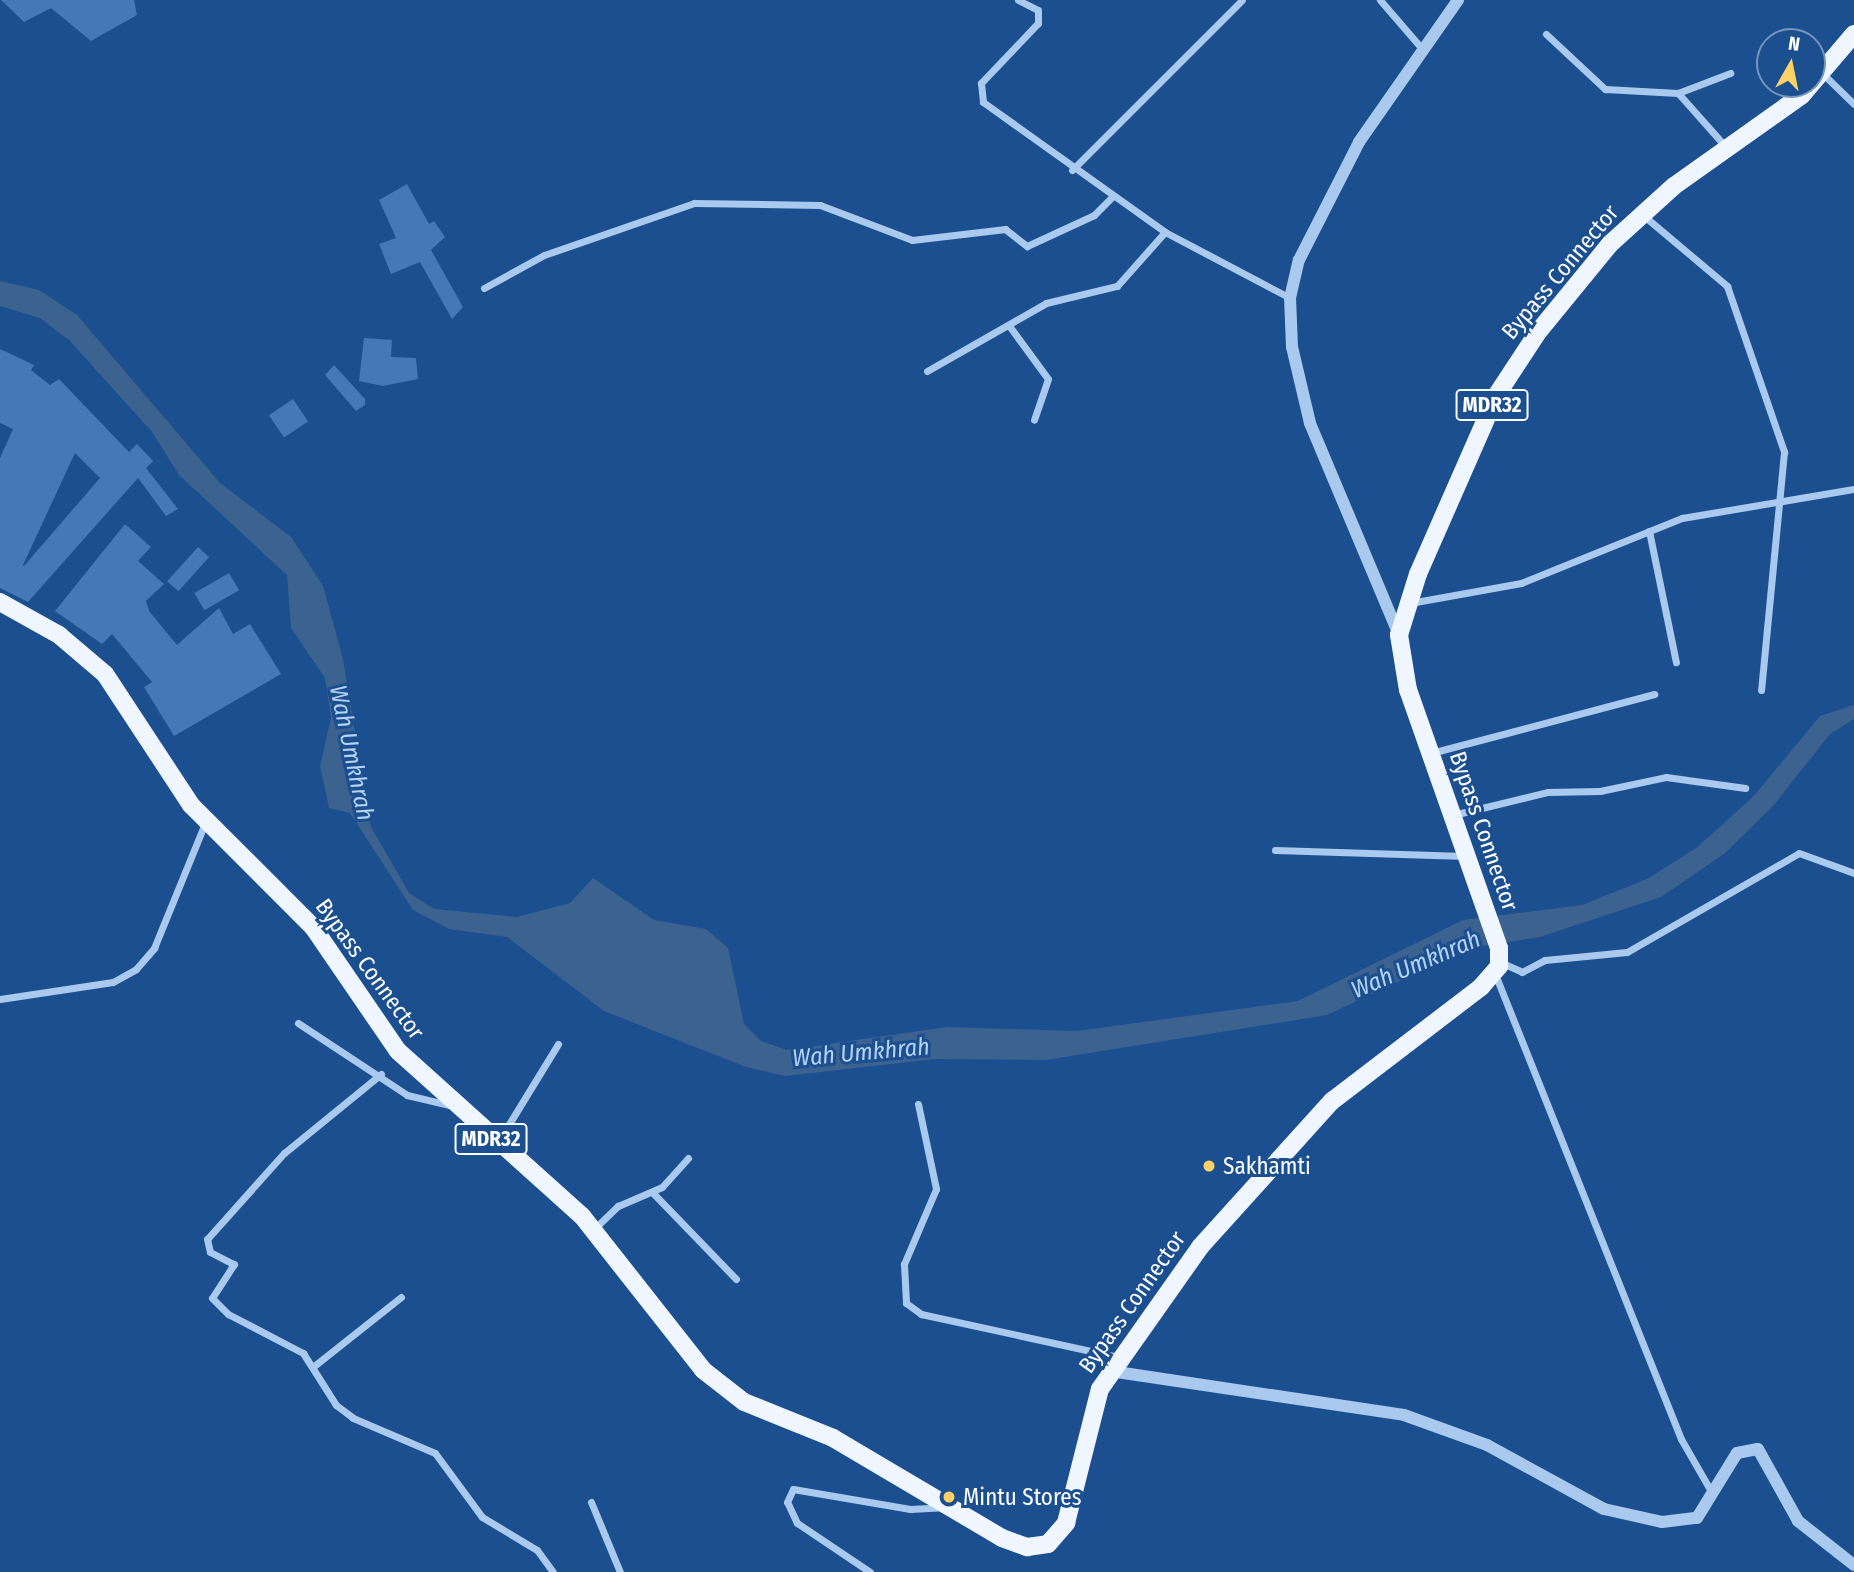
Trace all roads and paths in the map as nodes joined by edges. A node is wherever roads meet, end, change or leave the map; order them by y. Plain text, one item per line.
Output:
1 (1018, 0) edge
2 (1242, 0) edge
3 (1380, 0) edge
4 (1458, 0) edge
5 (1546, 34) dead end
6 (1854, 34) edge
7 (1424, 51) junction
8 (1826, 70) edge
9 (1730, 73) dead end
10 (1826, 77) edge
11 (1678, 93) junction
12 (1792, 98) edge
13 (1854, 104) edge
14 (1727, 148) junction
15 (1072, 170) junction
16 (1112, 197) junction
17 (1641, 214) junction
18 (1165, 232) junction
19 (484, 288) dead end
20 (1290, 298) junction
21 (1010, 327) junction
22 (927, 372) dead end
23 (1034, 420) dead end
24 (1854, 489) edge
25 (1782, 503) junction
26 (1649, 531) junction
27 (0, 602) edge
28 (1408, 603) junction
29 (1399, 635) junction
30 (1676, 662) dead end
31 (1760, 690) dead end
32 (1654, 694) dead end
33 (1430, 754) junction
34 (1745, 788) dead end
35 (1452, 816) junction
36 (206, 822) junction
37 (1275, 850) dead end
38 (1466, 856) junction
39 (1854, 873) edge
40 (1498, 961) junction
41 (0, 999) edge
42 (298, 1023) dead end
43 (558, 1044) dead end
44 (381, 1074) junction
45 (918, 1104) dead end
46 (453, 1106) junction
47 (497, 1143) junction
48 (688, 1158) dead end
49 (652, 1192) junction
50 (594, 1229) junction
51 (736, 1279) dead end
52 (401, 1297) dead end
53 (1114, 1364) junction
54 (314, 1366) junction
55 (1712, 1493) junction
56 (591, 1502) dead end
57 (945, 1507) junction
58 (1854, 1565) edge
59 (553, 1572) edge
60 (620, 1572) edge
61 (870, 1572) edge

1 - 15 street
2 - 15 street
3 - 7 street
4 - 7 street
5 - 11 street
6 - 8 main road, Bypass Connector / MDR32
7 - 20 street
9 - 11 street
10 - 13 street
11 - 14 street
12 - 14 main road, Bypass Connector / MDR32
14 - 17 main road, Bypass Connector / MDR32
15 - 16 street
16 - 18 street
16 - 19 street
17 - 25 street
17 - 28 main road, Bypass Connector / MDR32
18 - 20 street
18 - 21 street
20 - 29 street
21 - 22 street
21 - 23 street
24 - 25 street
25 - 26 street
25 - 31 street
26 - 28 street
26 - 30 street
27 - 36 main road, Bypass Connector / MDR32
28 - 29 main road, Bypass Connector / MDR32
29 - 33 main road, Bypass Connector / MDR32
32 - 33 street
33 - 35 main road, Bypass Connector / MDR32
34 - 35 street
35 - 38 main road, Bypass Connector / MDR32
36 - 41 street
36 - 46 main road, Bypass Connector / MDR32
37 - 38 street
38 - 40 main road, Bypass Connector / MDR32
39 - 40 street
40 - 53 main road, Bypass Connector / MDR32
40 - 55 street
42 - 44 street
43 - 47 street
44 - 46 street
44 - 54 street
45 - 53 street
46 - 47 main road, Bypass Connector / MDR32
47 - 50 main road, Bypass Connector / MDR32
48 - 49 street
49 - 50 street
49 - 51 street
50 - 57 main road, Bypass Connector / MDR32
52 - 54 street
53 - 55 street
53 - 57 main road, Bypass Connector / MDR32
54 - 59 street
55 - 58 street
56 - 60 street
57 - 61 street

